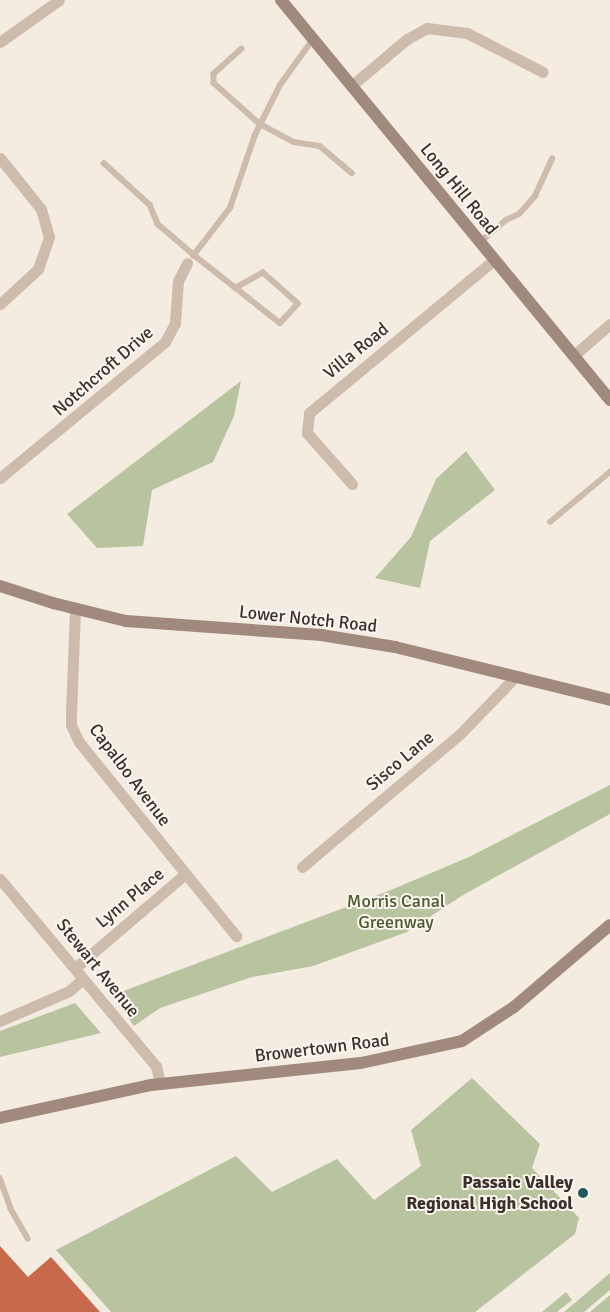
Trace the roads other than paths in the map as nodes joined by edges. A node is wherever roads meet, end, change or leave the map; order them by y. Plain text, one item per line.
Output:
1 (59, 0) edge
2 (281, 0) edge
3 (313, 39) junction
4 (0, 42) edge
5 (242, 49) dead end
6 (542, 72) dead end
7 (351, 86) junction
8 (260, 124) junction
9 (0, 158) edge
10 (552, 159) dead end
11 (104, 163) dead end
12 (352, 172) dead end
13 (480, 242) junction
14 (191, 259) junction
15 (494, 260) junction
16 (236, 288) junction
17 (0, 304) edge
18 (610, 324) edge
19 (573, 356) junction
20 (610, 400) edge
21 (610, 472) edge
22 (0, 478) edge
23 (352, 484) dead end
24 (550, 522) dead end
25 (0, 586) edge
26 (75, 609) junction
27 (516, 676) junction
28 (610, 700) edge
29 (302, 868) dead end
30 (185, 874) junction
31 (0, 878) edge
32 (610, 925) edge
33 (236, 936) dead end
34 (74, 968) junction
35 (83, 979) junction
36 (0, 1021) edge
37 (160, 1084) junction
38 (0, 1118) edge
39 (0, 1178) edge
40 (28, 1239) dead end

1 - 4 street
2 - 3 street, Long Hill Road
3 - 7 street, Long Hill Road
3 - 8 lane
5 - 8 lane
6 - 7 street
7 - 13 street, Long Hill Road
8 - 12 lane
8 - 14 lane
9 - 17 street
10 - 13 lane
11 - 14 lane
13 - 15 street, Long Hill Road
14 - 16 lane
14 - 22 street, Notchcroft Drive
15 - 19 street, Long Hill Road
15 - 23 street, Villa Road
16 - 16 lane
18 - 19 street
19 - 20 street, Long Hill Road
21 - 24 lane
25 - 26 street, Lower Notch Road
26 - 27 street, Lower Notch Road
26 - 30 street, Capalbo Avenue
27 - 28 street, Lower Notch Road
27 - 29 street, Sisco Lane
30 - 33 street, Capalbo Avenue
30 - 34 street, Lynn Place
31 - 34 street, Stewart Avenue
32 - 37 street, Browertown Road
34 - 35 street, Stewart Avenue
35 - 36 street
35 - 37 street, Stewart Avenue
37 - 38 street, Browertown Road
39 - 40 lane

